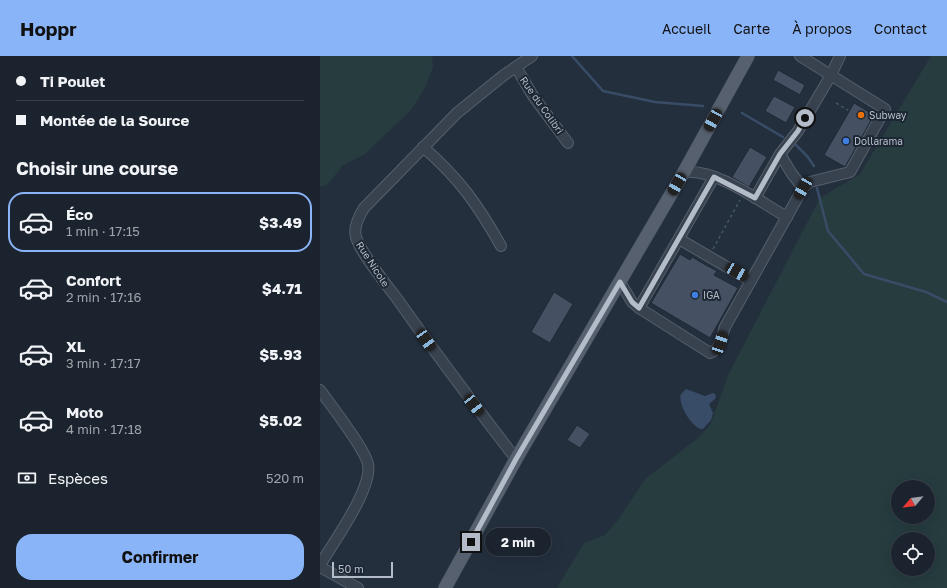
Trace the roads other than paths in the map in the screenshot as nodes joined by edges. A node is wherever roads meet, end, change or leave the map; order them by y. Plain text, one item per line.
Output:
1 (532, 56) edge
2 (748, 56) edge
3 (800, 56) edge
4 (840, 56) edge
5 (516, 67) junction
6 (831, 75) junction
7 (568, 143) dead end
8 (423, 147) junction
9 (780, 154) junction
10 (684, 172) junction
11 (714, 177) junction
12 (803, 188) junction
13 (755, 198) junction
14 (787, 217) junction
15 (679, 239) junction
16 (501, 246) dead end
17 (751, 281) junction
18 (620, 282) junction
19 (639, 308) junction
20 (320, 390) edge
21 (516, 459) junction
22 (320, 566) edge
23 (358, 588) edge
24 (445, 588) edge

1 - 5 street, Rue Nicole
2 - 10 main road
3 - 6 street
4 - 6 street
5 - 7 street, Rue du Colibri
5 - 8 street, Rue Nicole
6 - 9 street
6 - 12 street
8 - 16 street
8 - 21 street, Rue Nicole
9 - 12 street
9 - 13 street
10 - 11 street
10 - 18 main road
11 - 13 street
11 - 15 street
12 - 14 street
13 - 14 street
14 - 17 street
15 - 17 street
15 - 19 street
17 - 19 street
18 - 19 street
18 - 21 main road
20 - 22 street
21 - 24 main road
22 - 23 street

